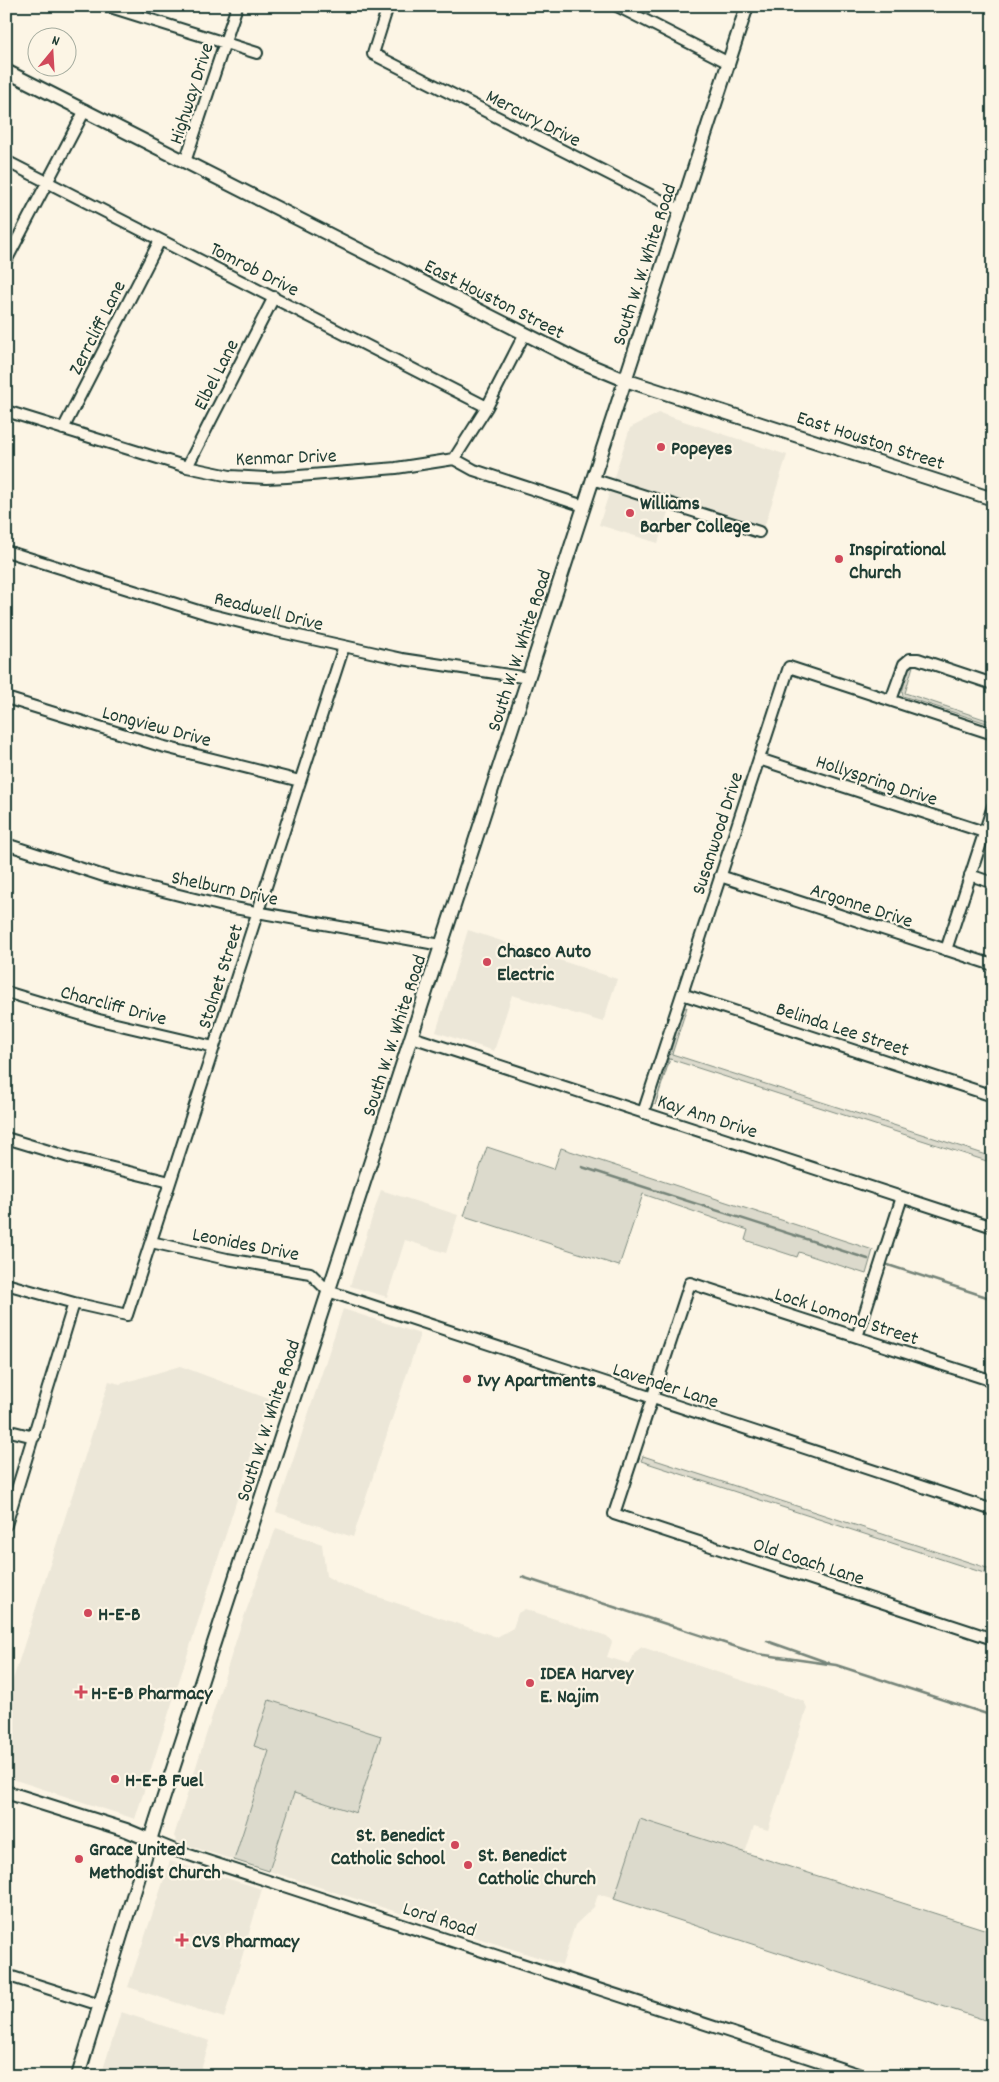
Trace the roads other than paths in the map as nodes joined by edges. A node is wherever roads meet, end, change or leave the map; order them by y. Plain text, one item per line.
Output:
1 (107, 6) edge
2 (236, 6) edge
3 (388, 6) edge
4 (617, 6) edge
5 (747, 6) edge
6 (225, 43) junction
7 (256, 53) dead end
8 (729, 63) junction
9 (6, 71) edge
10 (84, 110) junction
11 (6, 161) edge
12 (185, 162) junction
13 (47, 182) junction
14 (680, 210) junction
15 (160, 240) junction
16 (6, 261) edge
17 (274, 297) junction
18 (524, 334) junction
19 (625, 380) junction
20 (487, 407) junction
21 (6, 411) edge
22 (63, 429) junction
23 (454, 459) junction
24 (187, 467) junction
25 (592, 479) junction
26 (993, 499) edge
27 (584, 506) junction
28 (759, 532) dead end
29 (6, 551) edge
30 (344, 646) junction
31 (530, 678) junction
32 (993, 684) edge
33 (6, 698) edge
34 (891, 700) junction
35 (993, 734) edge
36 (759, 759) junction
37 (300, 781) junction
38 (993, 806) edge
39 (984, 832) junction
40 (6, 844) edge
41 (970, 875) junction
42 (720, 876) junction
43 (993, 883) edge
44 (258, 913) junction
45 (441, 945) junction
46 (946, 950) junction
47 (993, 965) edge
48 (6, 992) edge
49 (682, 994) junction
50 (412, 1037) junction
51 (214, 1047) junction
52 (993, 1096) edge
53 (643, 1113) junction
54 (6, 1138) edge
55 (170, 1182) junction
56 (902, 1197) junction
57 (993, 1227) edge
58 (151, 1242) junction
59 (6, 1284) edge
60 (328, 1291) junction
61 (74, 1303) junction
62 (857, 1337) junction
63 (993, 1380) edge
64 (652, 1398) junction
65 (6, 1430) edge
66 (34, 1437) junction
67 (993, 1510) edge
68 (6, 1525) edge
69 (993, 1639) edge
70 (6, 1792) edge
71 (150, 1840) junction
72 (6, 1975) edge
73 (100, 2005) junction
74 (78, 2076) edge
75 (864, 2076) edge

1 - 6 street
2 - 6 street, Highway Drive
3 - 14 street, Mercury Drive
4 - 8 street
5 - 8 main road, South W. W. White Road
6 - 7 street
6 - 12 street, Highway Drive
8 - 14 main road, South W. W. White Road
9 - 10 main road, East Houston Street
10 - 12 main road, East Houston Street
10 - 13 street
11 - 13 street, Tomrob Drive
12 - 18 main road, East Houston Street
13 - 15 street, Tomrob Drive
13 - 16 street
14 - 19 main road, South W. W. White Road
15 - 17 street, Tomrob Drive
15 - 22 street, Zerrcliff Lane
17 - 20 street, Tomrob Drive
17 - 24 street, Elbel Lane
18 - 19 main road, East Houston Street
18 - 20 street
19 - 25 main road, South W. W. White Road
19 - 26 main road, East Houston Street
20 - 23 street
21 - 22 street, Kenmar Drive
22 - 24 street, Kenmar Drive
23 - 24 street, Kenmar Drive
23 - 27 street
25 - 27 main road, South W. W. White Road
25 - 28 street
27 - 31 main road, South W. W. White Road
29 - 30 street, Readwell Drive
30 - 31 street, Readwell Drive
30 - 37 street, Stolnet Street
31 - 45 main road, South W. W. White Road
32 - 34 street
33 - 37 street, Longview Drive
34 - 35 street, Susanwood Drive
34 - 36 street, Susanwood Drive
36 - 39 street, Hollyspring Drive
36 - 42 street, Susanwood Drive
37 - 44 street, Stolnet Street
38 - 39 street
39 - 41 street
40 - 44 street, Shelburn Drive
41 - 43 street
41 - 46 street
42 - 46 street, Argonne Drive
42 - 49 street, Susanwood Drive
44 - 45 street, Shelburn Drive
44 - 51 street, Stolnet Street
45 - 50 main road, South W. W. White Road
46 - 47 street, Argonne Drive
48 - 51 street, Charcliff Drive
49 - 52 street, Belinda Lee Street
49 - 53 street, Susanwood Drive
50 - 53 street, Kay Ann Drive
50 - 60 main road, South W. W. White Road
51 - 55 street, Stolnet Street
53 - 56 street, Kay Ann Drive
54 - 55 street
55 - 58 street, Stolnet Street
56 - 57 street, Kay Ann Drive
56 - 62 street
58 - 60 street, Leonides Drive
58 - 61 street, Stolnet Street
59 - 61 street
60 - 64 street, Lavender Lane
60 - 71 main road, South W. W. White Road
61 - 66 street
62 - 63 street, Lock Lomond Street
62 - 64 street, Lock Lomond Street
64 - 67 street, Lavender Lane
64 - 69 street, Old Coach Lane
65 - 66 street
66 - 68 street
70 - 71 main road, Lord Road
71 - 73 main road, South W. W. White Road
71 - 75 street, Lord Road
72 - 73 street
73 - 74 main road, South W. W. White Road

